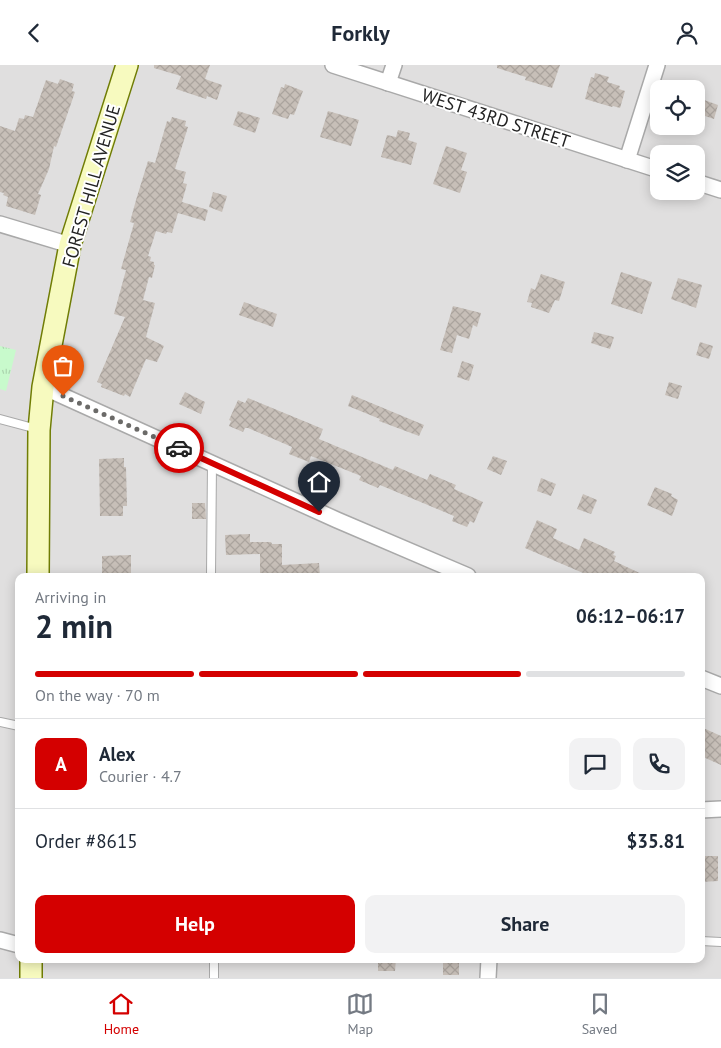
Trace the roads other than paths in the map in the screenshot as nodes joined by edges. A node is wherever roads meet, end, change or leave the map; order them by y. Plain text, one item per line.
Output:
1 (127, 65) edge
2 (333, 65) edge
3 (394, 65) edge
4 (657, 65) edge
5 (388, 83) junction
6 (627, 161) junction
7 (650, 167) edge
8 (705, 185) edge
9 (721, 190) edge
10 (0, 224) edge
11 (70, 245) junction
12 (43, 387) junction
13 (0, 419) edge
14 (38, 430) junction
15 (212, 463) junction
16 (38, 573) edge
17 (211, 573) edge
18 (461, 573) edge
19 (705, 680) edge
20 (721, 686) edge
21 (0, 722) edge
22 (15, 725) edge
23 (721, 809) edge
24 (705, 810) edge
25 (0, 940) edge
26 (705, 941) edge
27 (721, 942) edge
28 (15, 944) edge
29 (31, 963) edge
30 (214, 963) edge
31 (489, 963) edge
32 (31, 978) edge
33 (214, 978) edge
34 (488, 978) edge

1 - 11 main road, FOREST HILL AVENUE
2 - 5 street, WEST 43RD STREET
3 - 5 street
4 - 6 street
5 - 6 street, WEST 43RD STREET
6 - 7 street, WEST 43RD STREET
8 - 9 street
10 - 11 street
11 - 12 main road, FOREST HILL AVENUE
12 - 14 main road, FOREST HILL AVENUE
12 - 15 street
13 - 14 lane
14 - 16 main road, FOREST HILL AVENUE
15 - 17 lane
15 - 18 street
19 - 20 street
21 - 22 lane
23 - 24 street
25 - 28 street
26 - 27 lane
29 - 32 main road
30 - 33 lane
31 - 34 street

